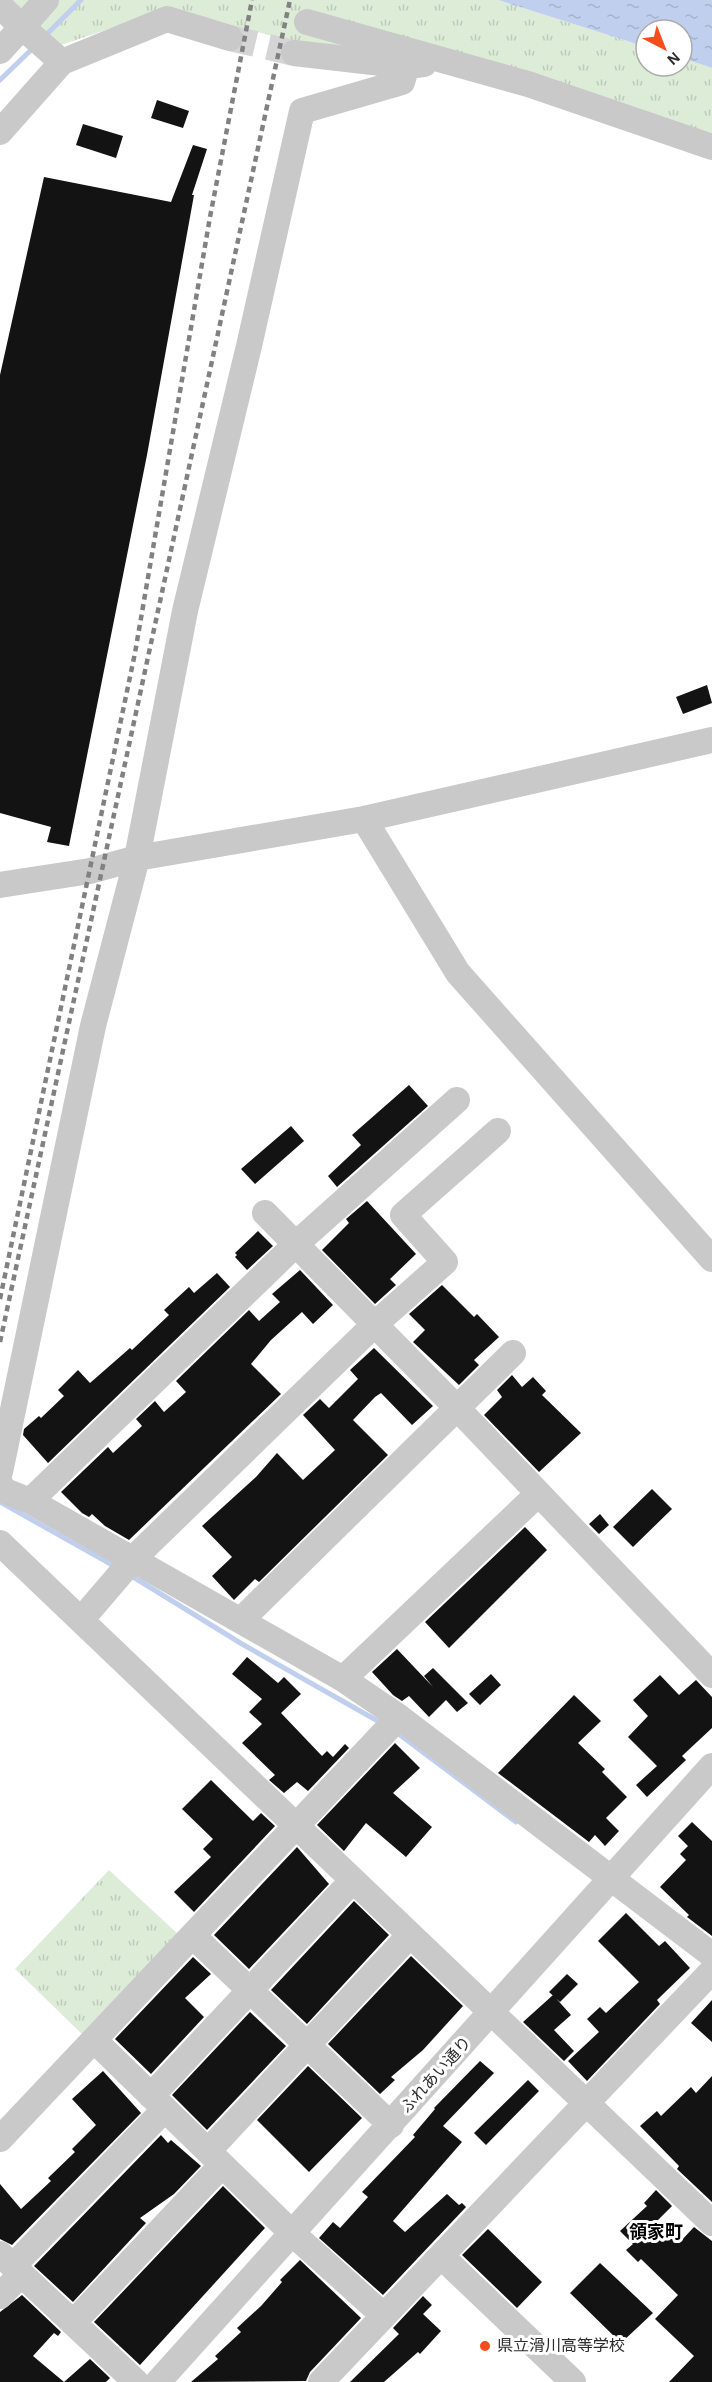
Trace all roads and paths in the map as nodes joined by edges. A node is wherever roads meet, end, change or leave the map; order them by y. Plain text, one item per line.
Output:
1 (46, 0) edge
2 (0, 6) edge
3 (307, 22) dead end
4 (22, 27) junction
5 (231, 38) tunnel mouth
6 (0, 51) edge
7 (294, 53) tunnel mouth
8 (62, 62) junction
9 (451, 62) junction
10 (407, 66) junction
11 (0, 132) edge
12 (712, 147) edge
13 (712, 740) edge
14 (364, 819) junction
15 (137, 858) junction
16 (0, 885) edge
17 (457, 1100) dead end
18 (498, 1131) dead end
19 (265, 1213) dead end
20 (296, 1244) junction
21 (712, 1259) edge
22 (374, 1325) junction
23 (513, 1353) dead end
24 (457, 1408) junction
25 (0, 1472) edge
26 (0, 1483) edge
27 (538, 1494) junction
28 (30, 1501) junction
29 (0, 1543) edge
30 (134, 1558) junction
31 (81, 1620) junction
32 (241, 1620) junction
33 (712, 1676) edge
34 (343, 1679) junction
35 (399, 1717) junction
36 (712, 1766) edge
37 (298, 1826) junction
38 (612, 1878) junction
39 (353, 1880) junction
40 (410, 1935) junction
41 (193, 1936) junction
42 (712, 1955) edge
43 (712, 1971) edge
44 (250, 1990) junction
45 (491, 2013) junction
46 (94, 2040) junction
47 (306, 2044) junction
48 (158, 2102) junction
49 (585, 2103) junction
50 (391, 2125) junction
51 (0, 2139) edge
52 (215, 2158) junction
53 (712, 2223) edge
54 (292, 2234) junction
55 (441, 2256) junction
56 (12, 2265) edge
57 (0, 2296) edge
58 (383, 2315) junction
59 (73, 2323) junction
60 (135, 2382) edge
61 (158, 2382) edge
62 (321, 2382) edge
63 (573, 2382) edge

1 - 4 street
2 - 4 street
3 - 9 street
4 - 6 street
4 - 8 street
5 - 8 street
7 - 10 street
8 - 11 street
9 - 10 street
9 - 12 street
10 - 15 street
13 - 14 street
14 - 15 street
14 - 21 street
15 - 16 street
15 - 25 street
17 - 20 street
18 - 22 street
19 - 20 street
20 - 22 street
20 - 28 street
22 - 24 street
22 - 30 street
23 - 24 street
24 - 27 street
24 - 32 street
26 - 28 street
27 - 33 street
27 - 34 street
28 - 30 street
29 - 31 street
30 - 31 street
30 - 32 street
31 - 37 street
32 - 34 street
34 - 35 street
35 - 37 street
35 - 38 street
36 - 38 street, ふれあい通り
37 - 39 street
37 - 41 street
38 - 42 street
38 - 45 street, ふれあい通り
39 - 40 street
39 - 44 street
40 - 45 street
40 - 47 street
41 - 44 street
41 - 46 street
43 - 49 street
44 - 47 street
44 - 48 street
45 - 49 street
45 - 50 street, ふれあい通り
46 - 48 street
46 - 51 street
47 - 50 street
47 - 52 street
48 - 52 street
48 - 56 street
49 - 53 street
49 - 55 street
50 - 54 street, ふれあい通り
52 - 54 street
52 - 59 street
54 - 58 street
54 - 61 street, ふれあい通り
55 - 58 street
55 - 63 street
56 - 57 street
56 - 59 street
58 - 62 street
59 - 60 street

